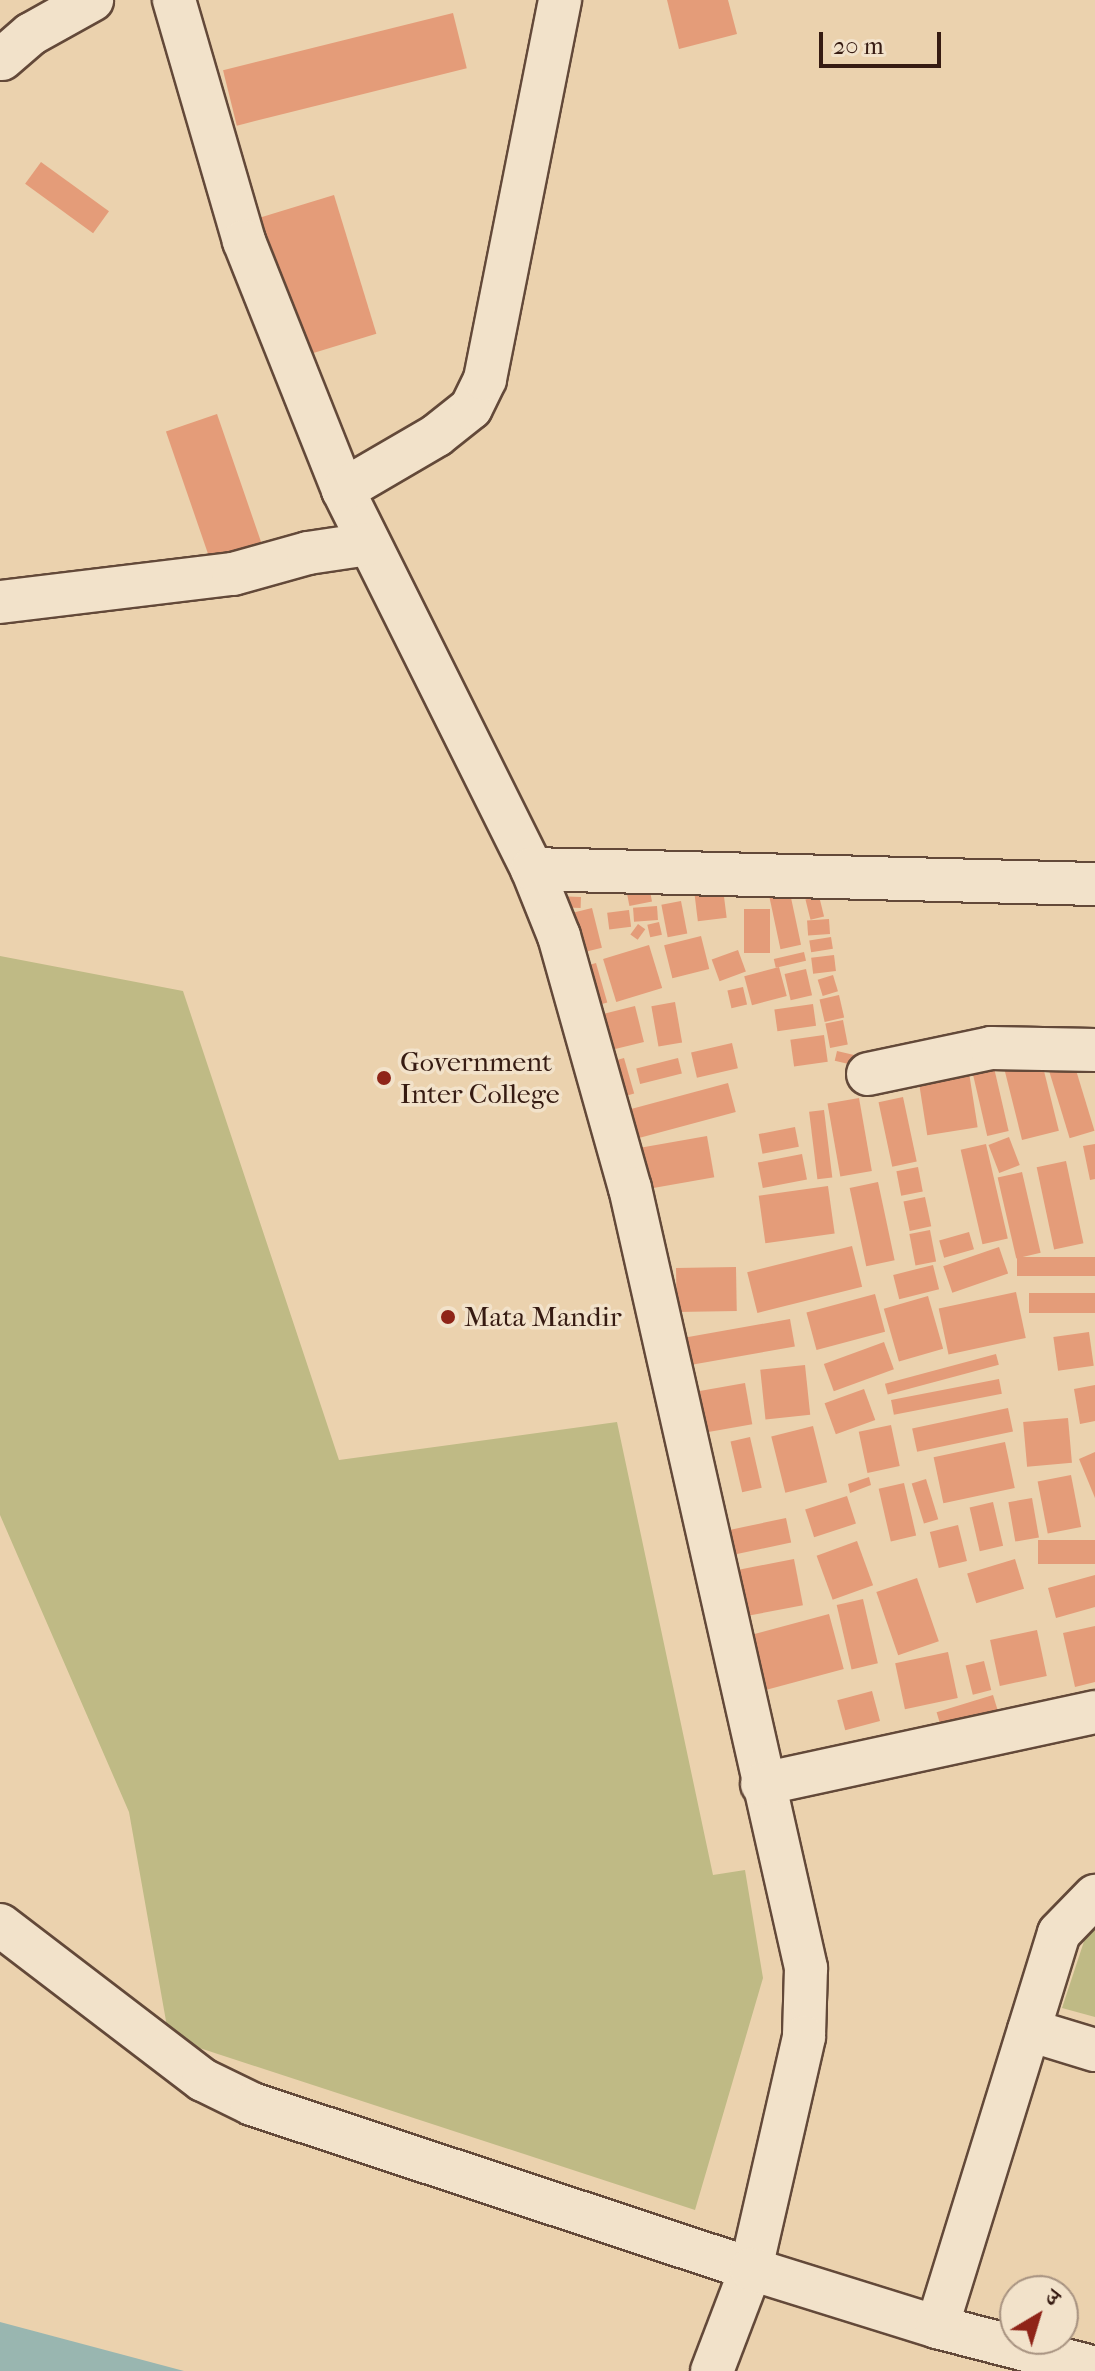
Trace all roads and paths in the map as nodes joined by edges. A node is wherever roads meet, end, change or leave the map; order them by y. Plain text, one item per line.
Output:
1 (92, 0) edge
2 (174, 0) edge
3 (560, 0) edge
4 (1, 58) edge
5 (343, 490) junction
6 (368, 544) junction
7 (0, 602) edge
8 (532, 869) junction
9 (1095, 884) edge
10 (1095, 1050) edge
11 (868, 1074) dead end
12 (1095, 1712) edge
13 (762, 1784) junction
14 (1095, 1896) edge
15 (3, 1924) edge
16 (1029, 2030) junction
17 (1095, 2050) edge
18 (751, 2269) junction
19 (937, 2327) junction
20 (1095, 2368) edge
21 (712, 2371) edge

1 - 4 street
2 - 5 street
3 - 5 street
5 - 6 street
6 - 7 street
6 - 8 street
8 - 9 street
8 - 13 street
10 - 11 street
12 - 13 street
13 - 18 street
14 - 16 street
15 - 18 street
16 - 17 street
16 - 19 street
18 - 19 street
18 - 21 street
19 - 20 street

